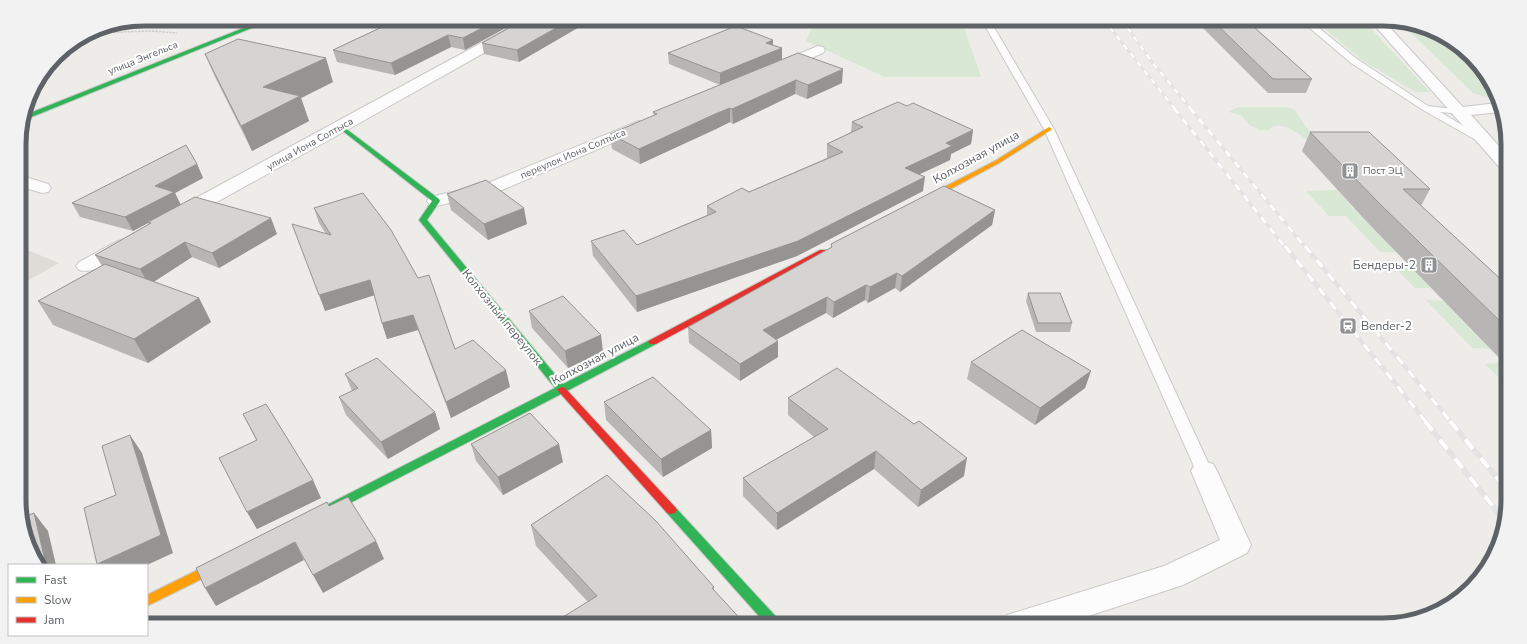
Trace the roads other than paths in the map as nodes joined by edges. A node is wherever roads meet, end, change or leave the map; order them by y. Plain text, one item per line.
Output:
1 (252, 26) edge
2 (521, 26) edge
3 (989, 26) edge
4 (1312, 26) edge
5 (1381, 26) edge
6 (818, 50) dead end
7 (767, 72) edge
8 (1426, 108) junction
9 (1495, 108) edge
10 (1459, 112) junction
11 (29, 116) edge
12 (650, 121) edge
13 (341, 127) junction
14 (1049, 129) junction
15 (1486, 142) junction
16 (1501, 158) edge
17 (26, 182) edge
18 (42, 188) dead end
19 (436, 201) junction
20 (915, 204) edge
21 (168, 221) edge
22 (141, 236) edge
23 (831, 248) edge
24 (86, 266) dead end
25 (562, 390) junction
26 (1204, 471) joint
27 (316, 515) edge
28 (231, 558) edge
29 (148, 600) edge
30 (770, 618) edge
31 (1040, 618) edge

1 - 11 street, улица Энгельса
2 - 13 street, улица Иона Солтыса
3 - 14 lane
4 - 8 lane
5 - 10 street
6 - 7 street
8 - 10 lane
8 - 15 lane
9 - 10 street
10 - 15 street
12 - 19 street, переулок Иона Солтыса
13 - 19 street
13 - 21 street, улица Иона Солтыса
14 - 20 street, Колхозная улица
14 - 26 lane
15 - 16 street
17 - 18 street
19 - 25 street, Колхозный переулок
22 - 24 street
23 - 25 street, Колхозная улица
25 - 27 street, Колхозная улица
25 - 30 street, Колхозный переулок
26 - 31 street
28 - 29 street

